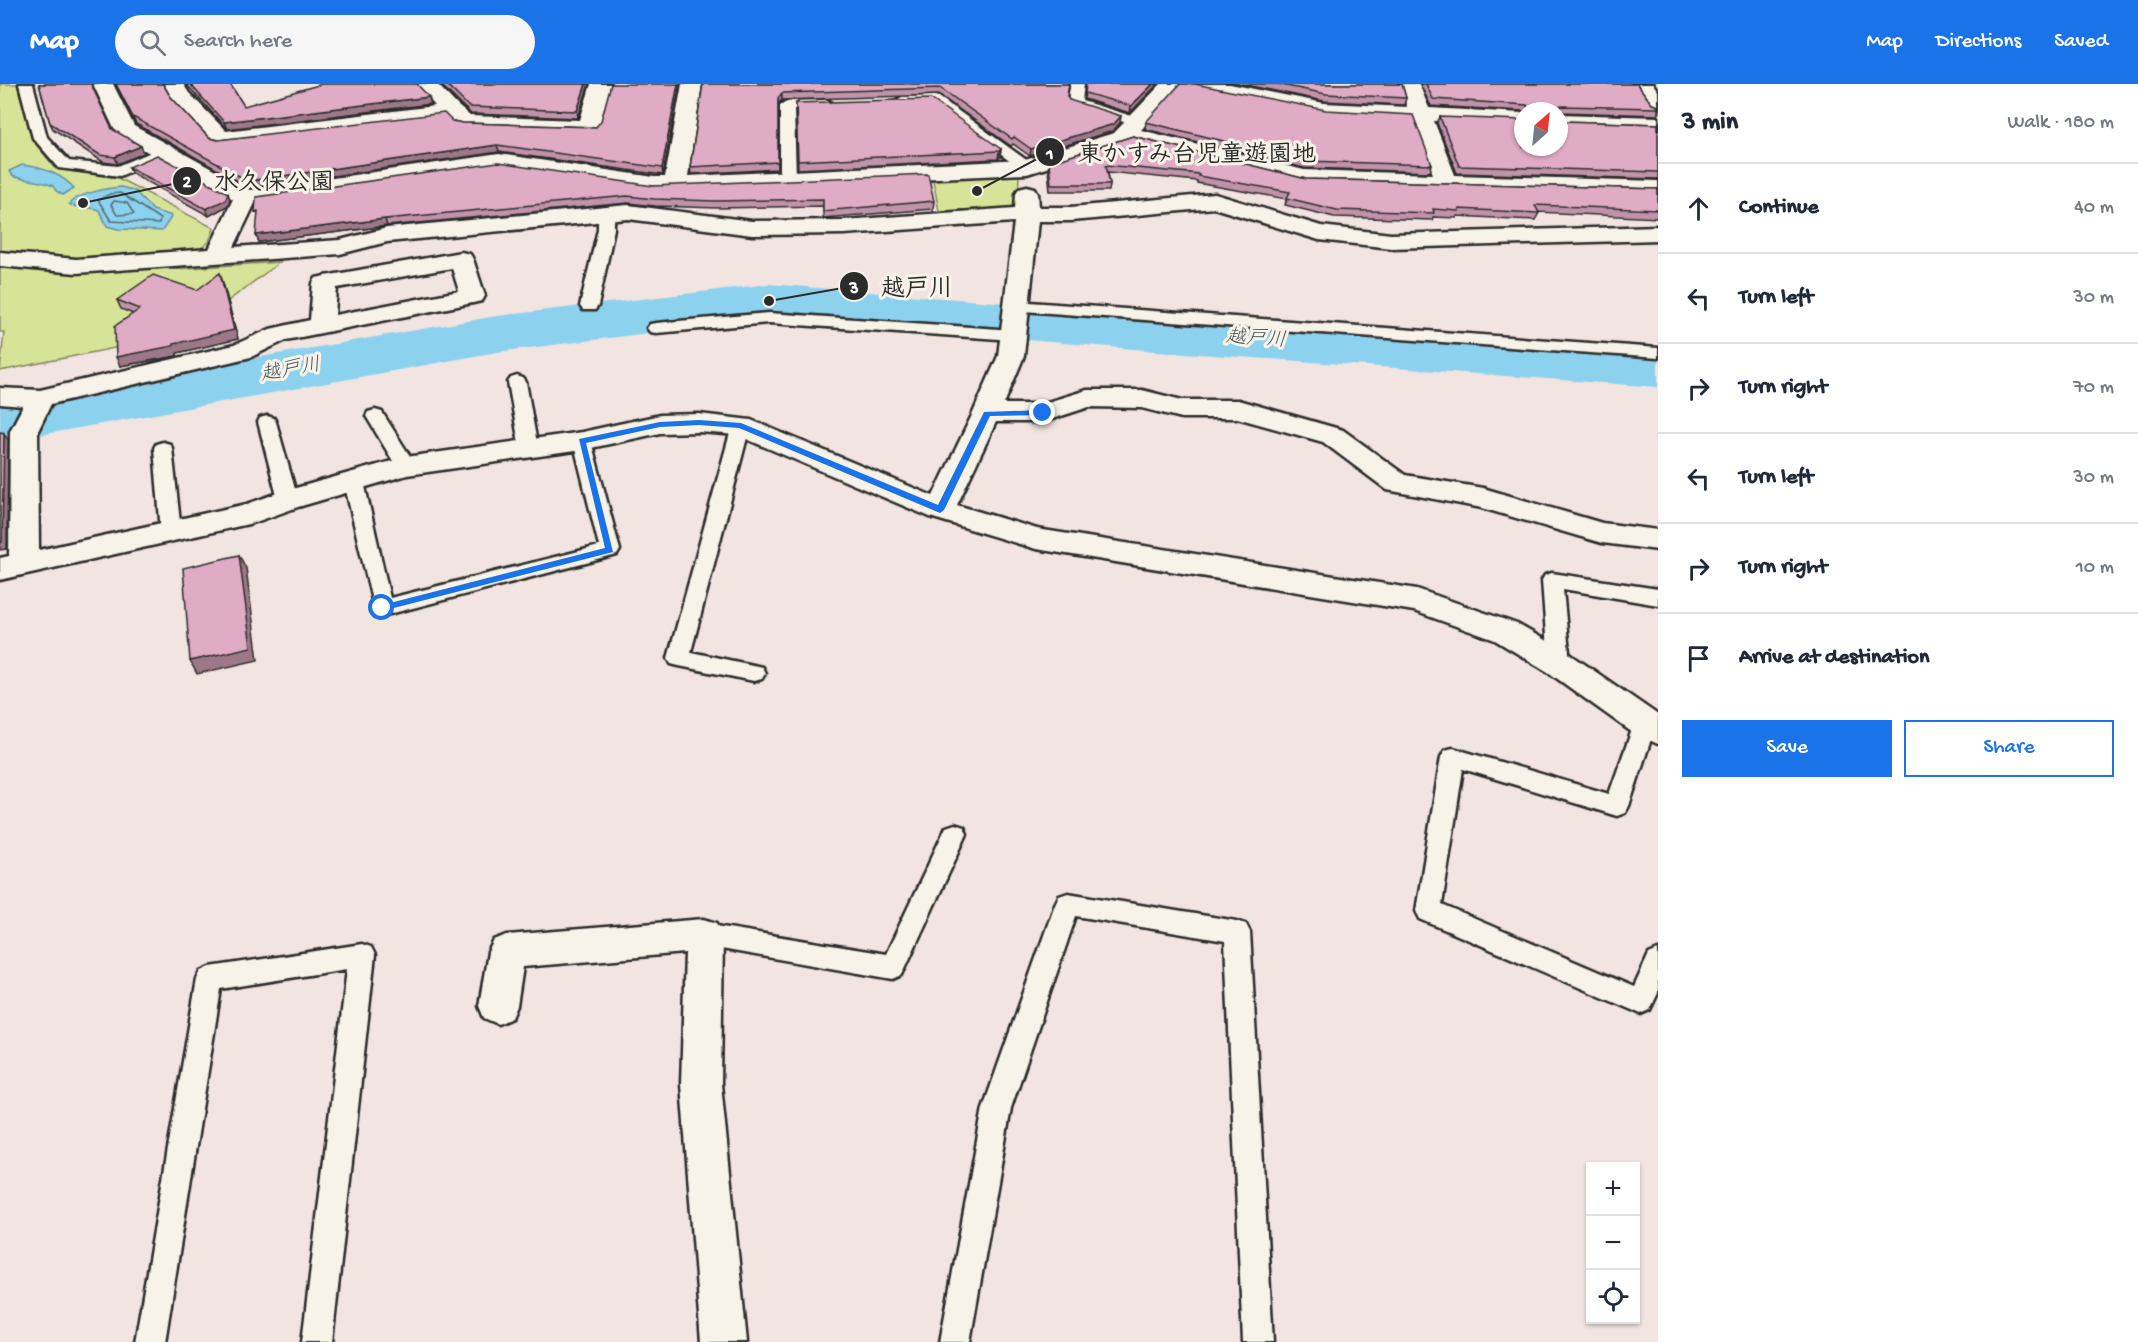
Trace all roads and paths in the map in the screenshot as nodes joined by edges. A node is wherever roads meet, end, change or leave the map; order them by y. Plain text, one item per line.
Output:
1 (26, 84) edge
2 (103, 84) edge
3 (173, 84) edge
4 (426, 84) edge
5 (601, 84) edge
6 (692, 84) edge
7 (1077, 84) edge
8 (1172, 84) edge
9 (1198, 84) edge
10 (1409, 84) edge
11 (1642, 84) edge
12 (889, 101) edge
13 (844, 103) edge
14 (1658, 106) edge
15 (1420, 115) junction
16 (458, 117) junction
17 (1514, 118) edge
18 (1568, 120) edge
19 (1658, 123) edge
20 (1132, 127) junction
21 (164, 152) junction
22 (499, 161) junction
23 (1027, 167) junction
24 (788, 178) junction
25 (1446, 180) junction
26 (675, 183) junction
27 (1658, 188) edge
28 (246, 197) junction
29 (606, 214) junction
30 (1027, 214) junction
31 (1658, 233) edge
32 (219, 255) junction
33 (0, 259) edge
34 (589, 306) dead end
35 (1017, 306) junction
36 (322, 326) junction
37 (656, 328) dead end
38 (1013, 335) junction
39 (1658, 353) edge
40 (517, 382) dead end
41 (0, 396) edge
42 (33, 412) junction
43 (987, 414) junction
44 (375, 417) dead end
45 (267, 422) dead end
46 (741, 426) junction
47 (582, 441) junction
48 (162, 448) dead end
49 (529, 449) junction
50 (406, 466) junction
51 (354, 482) junction
52 (288, 500) junction
53 (940, 510) junction
54 (171, 532) junction
55 (1658, 540) edge
56 (12, 567) edge
57 (1658, 597) edge
58 (1559, 663) junction
59 (754, 673) dead end
60 (1652, 728) edge
61 (956, 834) dead end
62 (704, 935) junction
63 (1658, 962) edge
64 (498, 1006) dead end
65 (150, 1342) edge
66 (317, 1342) edge
67 (724, 1342) edge
68 (955, 1342) edge
69 (1257, 1342) edge

1 - 21 lane
2 - 21 street
3 - 16 street
4 - 16 street
5 - 16 street
6 - 26 street
7 - 20 lane
8 - 20 street
9 - 15 street
10 - 15 street
11 - 14 street
12 - 23 lane
13 - 24 lane
15 - 17 street
15 - 25 street
16 - 22 street
18 - 19 street
20 - 23 street
20 - 25 street
21 - 28 street
22 - 26 street
22 - 28 street
23 - 24 street
23 - 30 street
24 - 26 street
25 - 27 street
28 - 32 street
29 - 30 street
29 - 32 street
29 - 34 lane
30 - 31 street
30 - 35 street
32 - 33 street
35 - 38 street
35 - 39 lane
36 - 36 street
36 - 42 street
37 - 38 lane
38 - 43 street
40 - 49 lane
41 - 42 street
42 - 56 street
43 - 53 street
43 - 55 street
44 - 50 lane
45 - 52 lane
46 - 47 street
46 - 53 street
46 - 59 lane
47 - 49 street
47 - 51 lane
48 - 54 lane
49 - 50 street
50 - 51 street
51 - 52 street
52 - 54 street
53 - 58 street
54 - 56 street
57 - 58 lane
58 - 60 street
60 - 63 lane
61 - 62 lane
62 - 64 street
62 - 67 street
65 - 66 lane
68 - 69 lane

